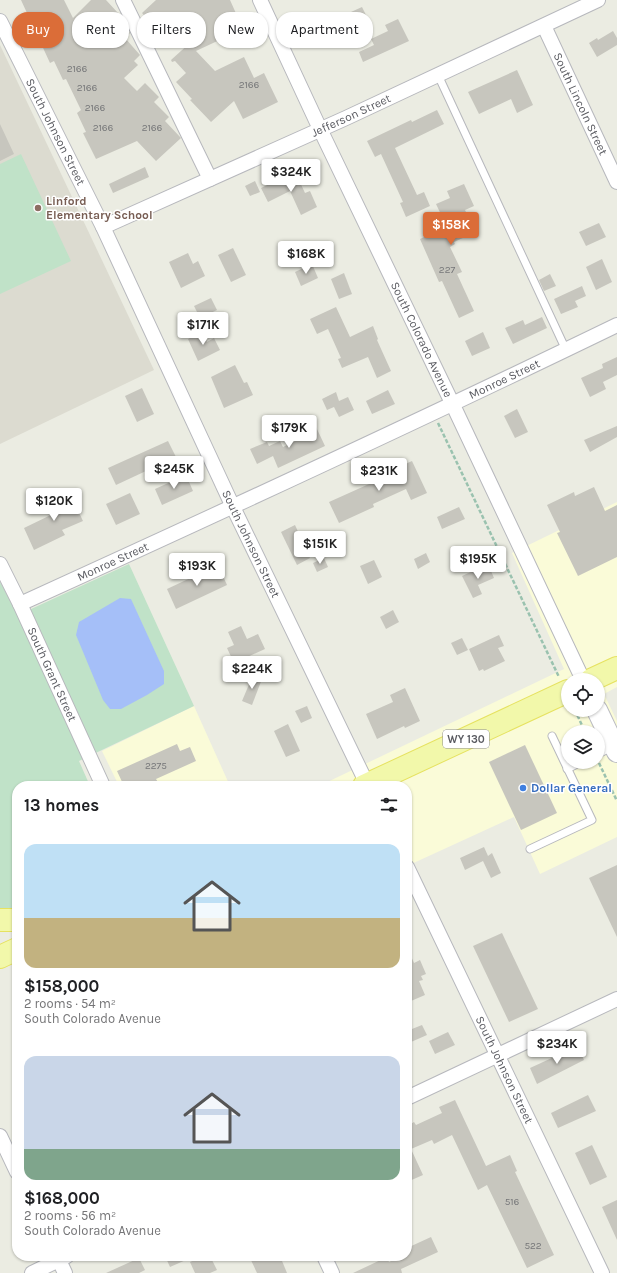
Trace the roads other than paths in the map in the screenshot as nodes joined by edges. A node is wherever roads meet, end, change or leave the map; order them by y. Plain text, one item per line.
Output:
1 (123, 0) edge
2 (260, 0) edge
3 (598, 0) edge
4 (0, 21) edge
5 (544, 26) junction
6 (438, 75) junction
7 (320, 129) junction
8 (210, 179) junction
9 (617, 182) edge
10 (103, 227) junction
11 (617, 325) edge
12 (566, 350) junction
13 (453, 404) junction
14 (233, 507) junction
15 (0, 564) edge
16 (20, 604) junction
17 (617, 668) edge
18 (579, 673) edge
19 (605, 674) edge
20 (561, 694) edge
21 (599, 717) edge
22 (552, 736) dead end
23 (610, 751) edge
24 (561, 756) edge
25 (567, 769) edge
26 (100, 781) edge
27 (365, 781) edge
28 (378, 781) edge
29 (530, 849) dead end
30 (412, 877) edge
31 (0, 920) edge
32 (12, 920) edge
33 (12, 951) edge
34 (0, 957) edge
35 (617, 999) edge
36 (498, 1056) junction
37 (412, 1096) edge
38 (0, 1136) edge
39 (12, 1161) edge
40 (54, 1261) edge
41 (62, 1261) edge
42 (326, 1261) edge
43 (32, 1273) edge
44 (65, 1273) edge
45 (332, 1273) edge
46 (602, 1273) edge

1 - 8 street
2 - 7 street, South Colorado Avenue
3 - 5 street, Jefferson Street
4 - 10 street, South Johnson Street
5 - 6 street, Jefferson Street
5 - 9 street, South Lincoln Street
6 - 7 street, Jefferson Street
6 - 12 lane
7 - 8 street, Jefferson Street
7 - 13 street, South Colorado Avenue
8 - 10 street, Jefferson Street
10 - 14 street, South Johnson Street
11 - 12 street, Monroe Street
12 - 13 street, Monroe Street
13 - 14 street, Monroe Street
13 - 18 street, South Colorado Avenue
14 - 16 street, Monroe Street
14 - 27 street, South Johnson Street
15 - 16 street, South Grant Street
16 - 26 street, South Grant Street
17 - 19 main road
20 - 28 main road, WY 130
21 - 23 street
22 - 24 lane
25 - 29 lane
30 - 36 street, South Johnson Street
31 - 32 main road
33 - 34 main road
35 - 36 street
36 - 37 street
36 - 46 street, South Johnson Street
38 - 39 street
40 - 43 street
41 - 44 street
42 - 45 street

